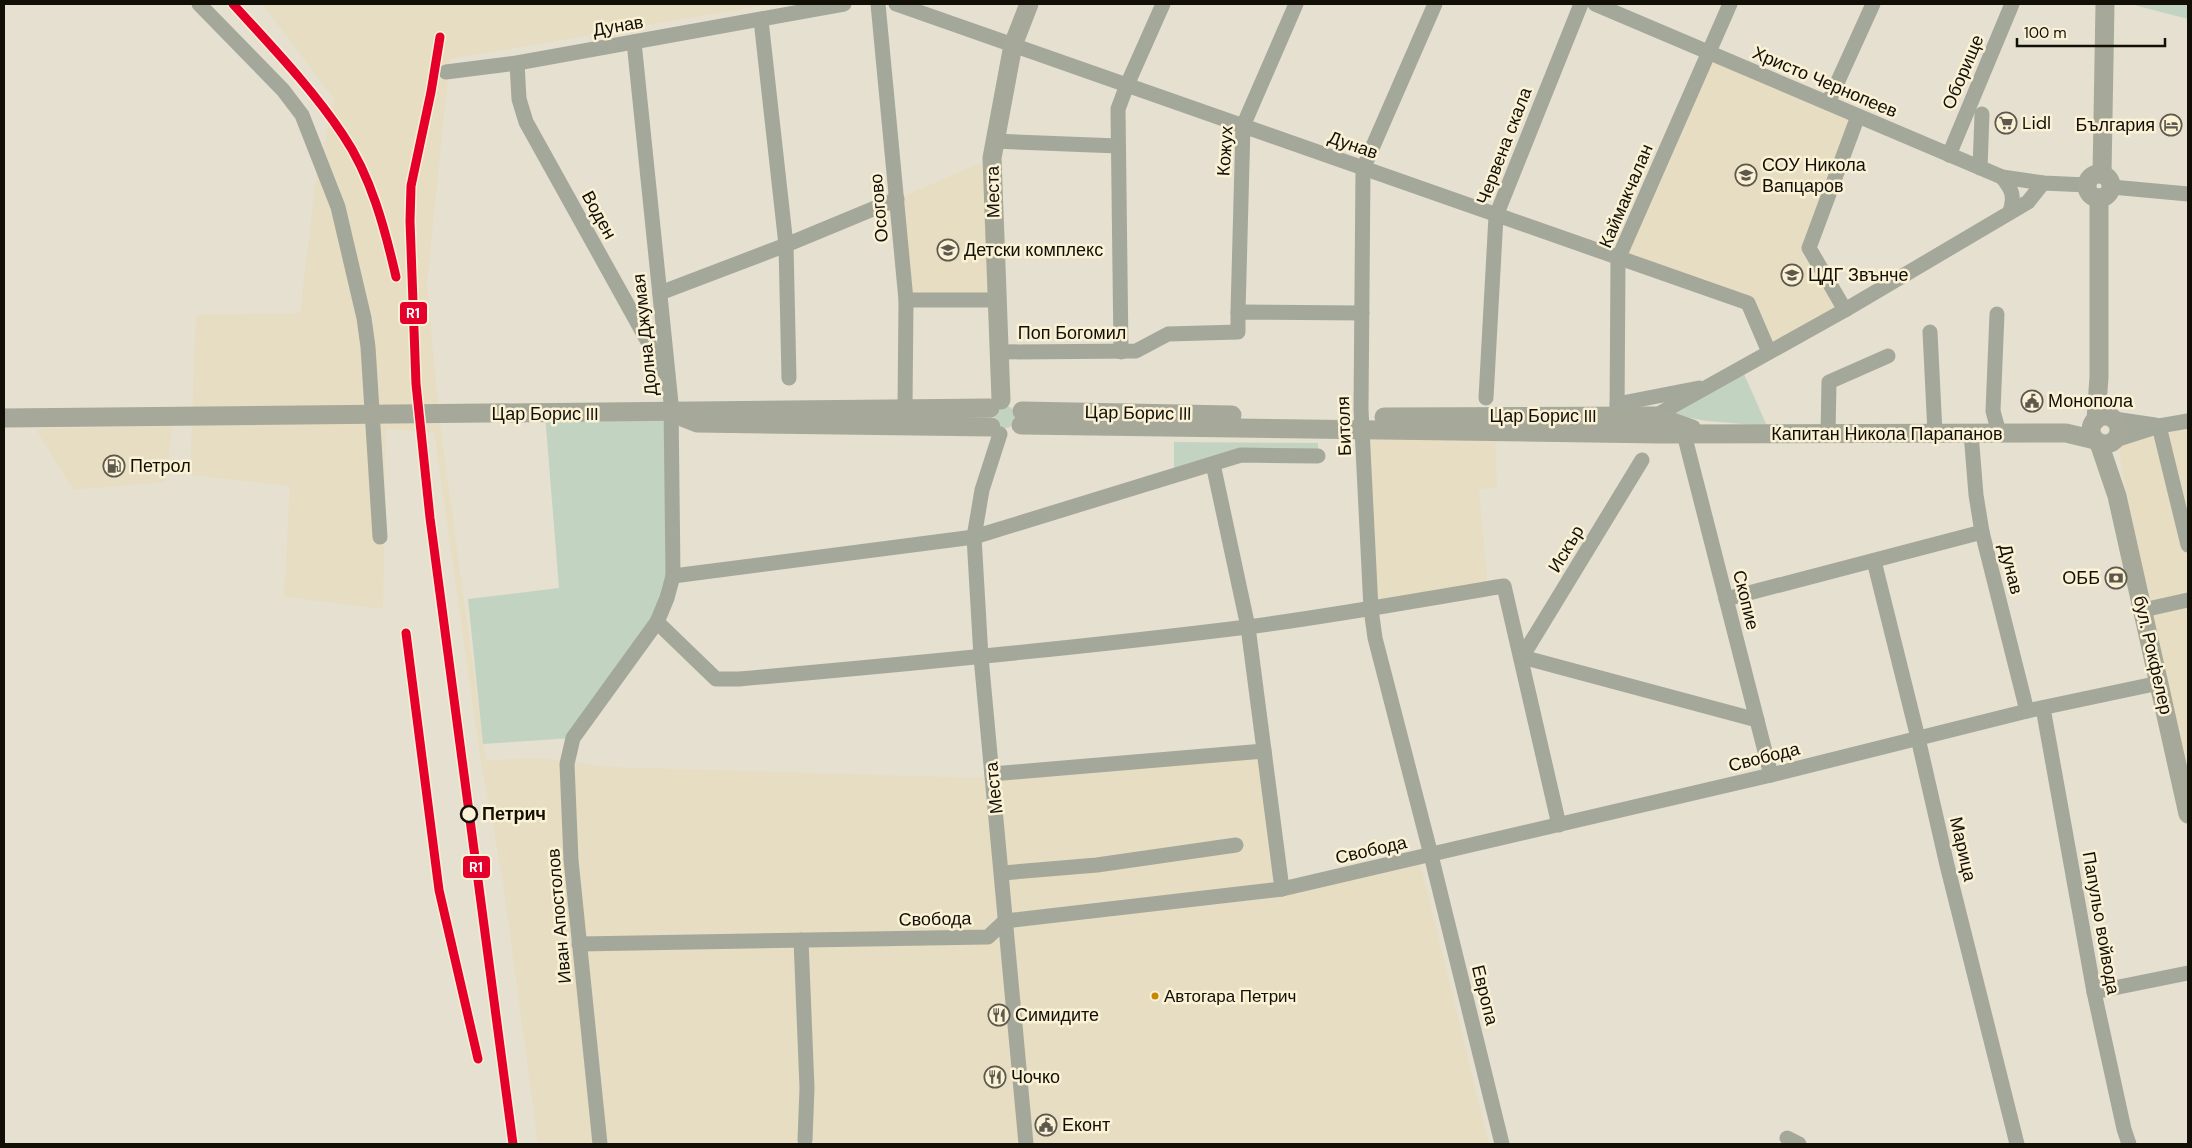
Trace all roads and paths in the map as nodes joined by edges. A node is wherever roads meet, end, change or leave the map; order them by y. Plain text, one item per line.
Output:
1 (199, 4) edge
2 (844, 4) edge
3 (878, 4) edge
4 (896, 4) edge
5 (1029, 4) edge
6 (1163, 4) edge
7 (1296, 4) edge
8 (1435, 4) edge
9 (1581, 4) edge
10 (1596, 4) edge
11 (1730, 4) edge
12 (1873, 4) edge
13 (2012, 4) edge
14 (2105, 4) edge
15 (761, 20) junction
16 (634, 42) junction
17 (1013, 45) junction
18 (1710, 53) junction
19 (517, 63) junction
20 (446, 72) dead end
21 (1127, 85) junction
22 (1828, 103) junction
23 (1982, 114) dead end
24 (1858, 116) junction
25 (1243, 126) junction
26 (994, 141) junction
27 (1118, 146) junction
28 (1949, 155) junction
29 (1980, 168) junction
30 (1363, 169) junction
31 (2002, 177) junction
32 (2043, 183) junction
33 (2100, 186) junction
34 (2188, 194) edge
35 (897, 199) junction
36 (2010, 212) junction
37 (1496, 216) junction
38 (786, 245) junction
39 (1618, 259) junction
40 (660, 293) junction
41 (906, 300) junction
42 (997, 300) junction
43 (1845, 310) junction
44 (1238, 312) junction
45 (1362, 313) junction
46 (1997, 314) dead end
47 (1930, 332) dead end
48 (999, 352) junction
49 (1122, 352) junction
50 (1769, 352) junction
51 (1888, 356) dead end
52 (790, 378) dead end
53 (669, 379) junction
54 (1710, 386) junction
55 (1486, 398) dead end
56 (905, 408) junction
57 (1617, 410) junction
58 (671, 413) junction
59 (372, 415) junction
60 (996, 417) junction
61 (4, 418) edge
62 (1021, 418) junction
63 (2188, 421) edge
64 (1649, 422) junction
65 (1362, 423) junction
66 (2159, 426) junction
67 (2104, 431) junction
68 (1972, 433) junction
69 (1999, 433) junction
70 (1684, 434) junction
71 (1708, 434) junction
72 (1828, 434) junction
73 (1935, 434) junction
74 (1318, 456) dead end
75 (1642, 460) dead end
76 (1213, 464) junction
77 (1982, 532) junction
78 (380, 537) dead end
79 (974, 537) junction
80 (2188, 545) edge
81 (1874, 561) junction
82 (673, 576) junction
83 (1726, 599) junction
84 (2188, 600) edge
85 (1371, 609) junction
86 (2142, 610) junction
87 (657, 622) junction
88 (1248, 627) junction
89 (981, 657) junction
90 (1522, 657) junction
91 (2159, 683) junction
92 (2043, 708) junction
93 (2027, 711) junction
94 (1757, 720) junction
95 (1918, 738) junction
96 (1264, 750) junction
97 (992, 774) junction
98 (1771, 775) junction
99 (2188, 814) edge
100 (1559, 825) junction
101 (1236, 845) dead end
102 (1431, 855) junction
103 (1002, 873) junction
104 (1282, 889) junction
105 (1005, 921) junction
106 (801, 940) junction
107 (580, 944) junction
108 (2188, 973) edge
109 (2094, 992) junction
110 (805, 1140) dead end
111 (600, 1144) edge
112 (1026, 1144) edge
113 (1502, 1144) edge
114 (2017, 1144) edge
115 (2129, 1144) edge

1 - 59 street
2 - 15 street, Дунав
3 - 35 street, Осогово
4 - 17 street, Дунав
5 - 17 main road, Места
6 - 21 street
7 - 25 street, Кожух
8 - 30 street, Битоля
9 - 37 street, Червена скала
10 - 18 street, Христо Чернопеев
11 - 18 street, Каймакчалан
12 - 22 street
13 - 28 street, Оборище
14 - 33 main road, бул. Рокфелер
15 - 16 street, Дунав
15 - 38 street
16 - 19 street, Дунав
16 - 40 street, Долна Джумая
17 - 21 street, Дунав
17 - 26 main road, Места
18 - 22 street, Христо Чернопеев
18 - 39 street, Каймакчалан
19 - 20 street, Дунав
19 - 53 street, Воден
21 - 25 street, Дунав
21 - 27 street
22 - 24 street, Христо Чернопеев
23 - 29 street
24 - 28 street, Христо Чернопеев
24 - 43 street
25 - 30 street, Дунав
25 - 44 street, Кожух
26 - 27 street
26 - 42 main road, Места
27 - 49 street
28 - 29 street, Христо Чернопеев
29 - 31 street, Христо Чернопеев
30 - 37 street, Дунав
30 - 45 street, Битоля
31 - 32 street, Христо Чернопеев
31 - 36 street
32 - 33 street
32 - 36 street, Цар Борис III
33 - 34 street
33 - 67 main road, бул. Рокфелер
35 - 38 street
35 - 41 street, Осогово
36 - 43 street, Цар Борис III
37 - 39 street, Дунав
37 - 55 street, Червена скала
38 - 40 street
38 - 52 street
39 - 50 street, Дунав
39 - 57 street, Каймакчалан
40 - 53 street, Долна Джумая
41 - 42 street
41 - 56 street, Осогово
42 - 48 main road, Места
43 - 50 street, Цар Борис III
44 - 45 street
44 - 49 street, Поп Богомил
45 - 65 street, Битоля
46 - 69 street
47 - 73 street
48 - 49 street, Поп Богомил
48 - 60 main road, Места
50 - 54 street, Цар Борис III
51 - 72 street
53 - 58 street, Долна Джумая
54 - 57 street
54 - 64 street, Цар Борис III
56 - 58 main road, Цар Борис III
56 - 60 main road, Цар Борис III
57 - 64 main road, Цар Борис III
57 - 65 main road, Цар Борис III
58 - 59 main road, Цар Борис III
58 - 60 main road, Цар Борис III
58 - 82 street, Долна Джумая
59 - 61 main road, Цар Борис III
59 - 78 street
60 - 62 main road
60 - 62 main road
60 - 79 street, Места
62 - 65 main road, Цар Борис III
63 - 66 street
64 - 65 main road, Цар Борис III
64 - 70 main road, Капитан Никола Парапанов
64 - 71 main road, Капитан Никола Парапанов
65 - 85 street, Битоля
66 - 67 street
66 - 80 street
67 - 69 main road, Капитан Никола Парапанов
67 - 86 main road, бул. Рокфелер
68 - 69 main road, Капитан Никола Парапанов
68 - 73 main road, Капитан Никола Парапанов
68 - 77 street, Дунав
70 - 71 main road, Капитан Никола Парапанов
70 - 83 street, Скопие
71 - 72 main road, Капитан Никола Парапанов
72 - 73 main road, Капитан Никола Парапанов
74 - 76 street
75 - 90 street, Искър
76 - 79 street
76 - 88 street
77 - 81 street
77 - 93 street, Дунав
79 - 82 street
79 - 89 street, Места
81 - 83 street
81 - 95 street, Марица
82 - 87 street, Долна Джумая
83 - 94 street, Скопие
84 - 86 street
85 - 88 street
85 - 90 street
85 - 102 street, Битоля
86 - 91 main road, бул. Рокфелер
87 - 89 street
87 - 107 street, Иван Апостолов
88 - 89 street
88 - 96 street
89 - 97 street, Места
90 - 94 street
90 - 100 street
91 - 92 street, Свобода
91 - 99 main road, бул. Рокфелер
92 - 93 street, Свобода
92 - 109 street, Папульо войвода
93 - 95 street, Свобода
94 - 98 street, Скопие
95 - 98 street, Свобода
95 - 114 street, Марица
96 - 97 street
96 - 104 street
97 - 103 street, Места
98 - 100 street, Свобода
100 - 102 street, Свобода
101 - 103 street
102 - 104 street, Свобода
102 - 113 street, Европа
103 - 105 street, Места
104 - 105 street, Свобода
105 - 106 street, Свобода
105 - 112 street, Места
106 - 107 street, Свобода
106 - 110 street
107 - 111 street, Иван Апостолов
108 - 109 street
109 - 115 street, Папульо войвода

